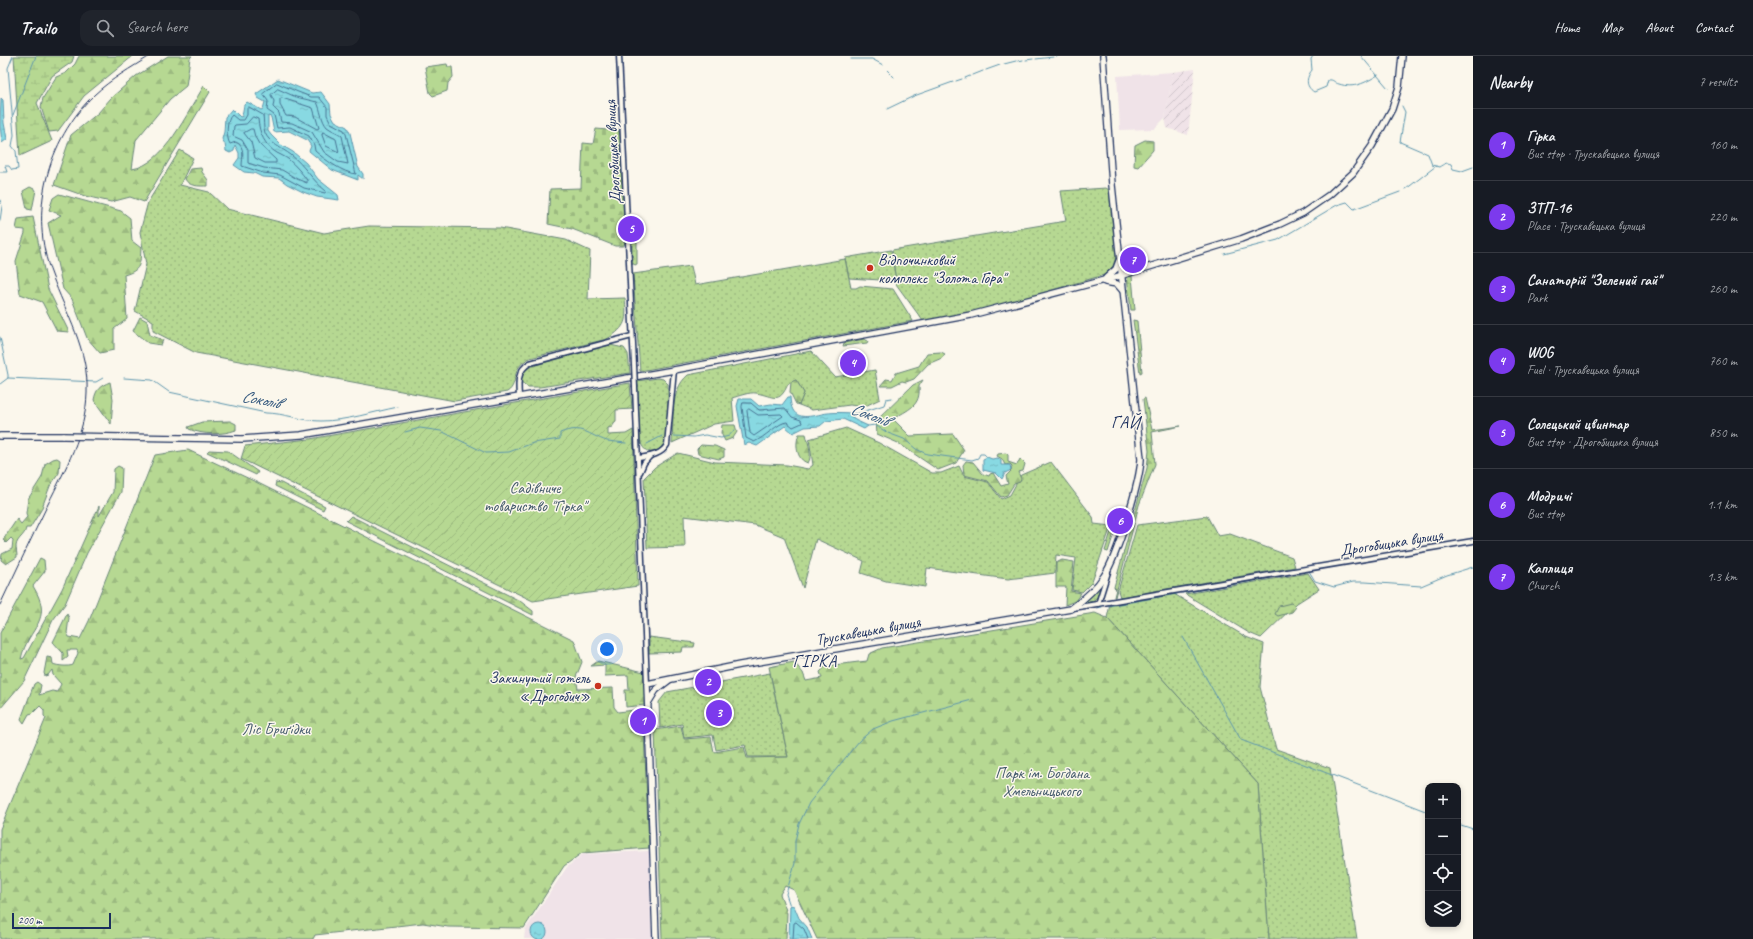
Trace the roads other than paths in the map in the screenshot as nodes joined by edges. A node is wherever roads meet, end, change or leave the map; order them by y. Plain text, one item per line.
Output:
1 (619, 56) edge
2 (1103, 56) edge
3 (1402, 56) edge
4 (1120, 260) junction
5 (1121, 276) junction
6 (1099, 282) junction
7 (1123, 293) junction
8 (632, 336) junction
9 (674, 370) junction
10 (519, 396) junction
11 (0, 436) edge
12 (651, 456) junction
13 (638, 458) junction
14 (639, 476) junction
15 (1473, 541) edge
16 (1110, 566) junction
17 (1098, 604) junction
18 (1080, 605) junction
19 (674, 677) junction
20 (647, 684) junction
21 (647, 706) junction
22 (656, 939) edge

1 - 8 street, Дрогобицька вулиця
2 - 4 main road
3 - 5 main road
4 - 5 main road
4 - 6 main road
5 - 6 main road
5 - 7 main road
6 - 7 main road
6 - 9 main road
7 - 16 main road
8 - 10 street
8 - 13 street, Дрогобицька вулиця, bridge
9 - 10 main road
9 - 12 street
10 - 11 main road, bridge
12 - 13 street
12 - 14 street
13 - 14 street, Дрогобицька вулиця
14 - 20 street, Дрогобицька вулиця
15 - 17 street, Дрогобицька вулиця
16 - 17 street
16 - 18 main road
17 - 18 street, Дрогобицька вулиця
18 - 19 main road, Трускавецька вулиця
19 - 20 main road, Трускавецька вулиця
19 - 21 main road
20 - 21 main road
21 - 22 main road

